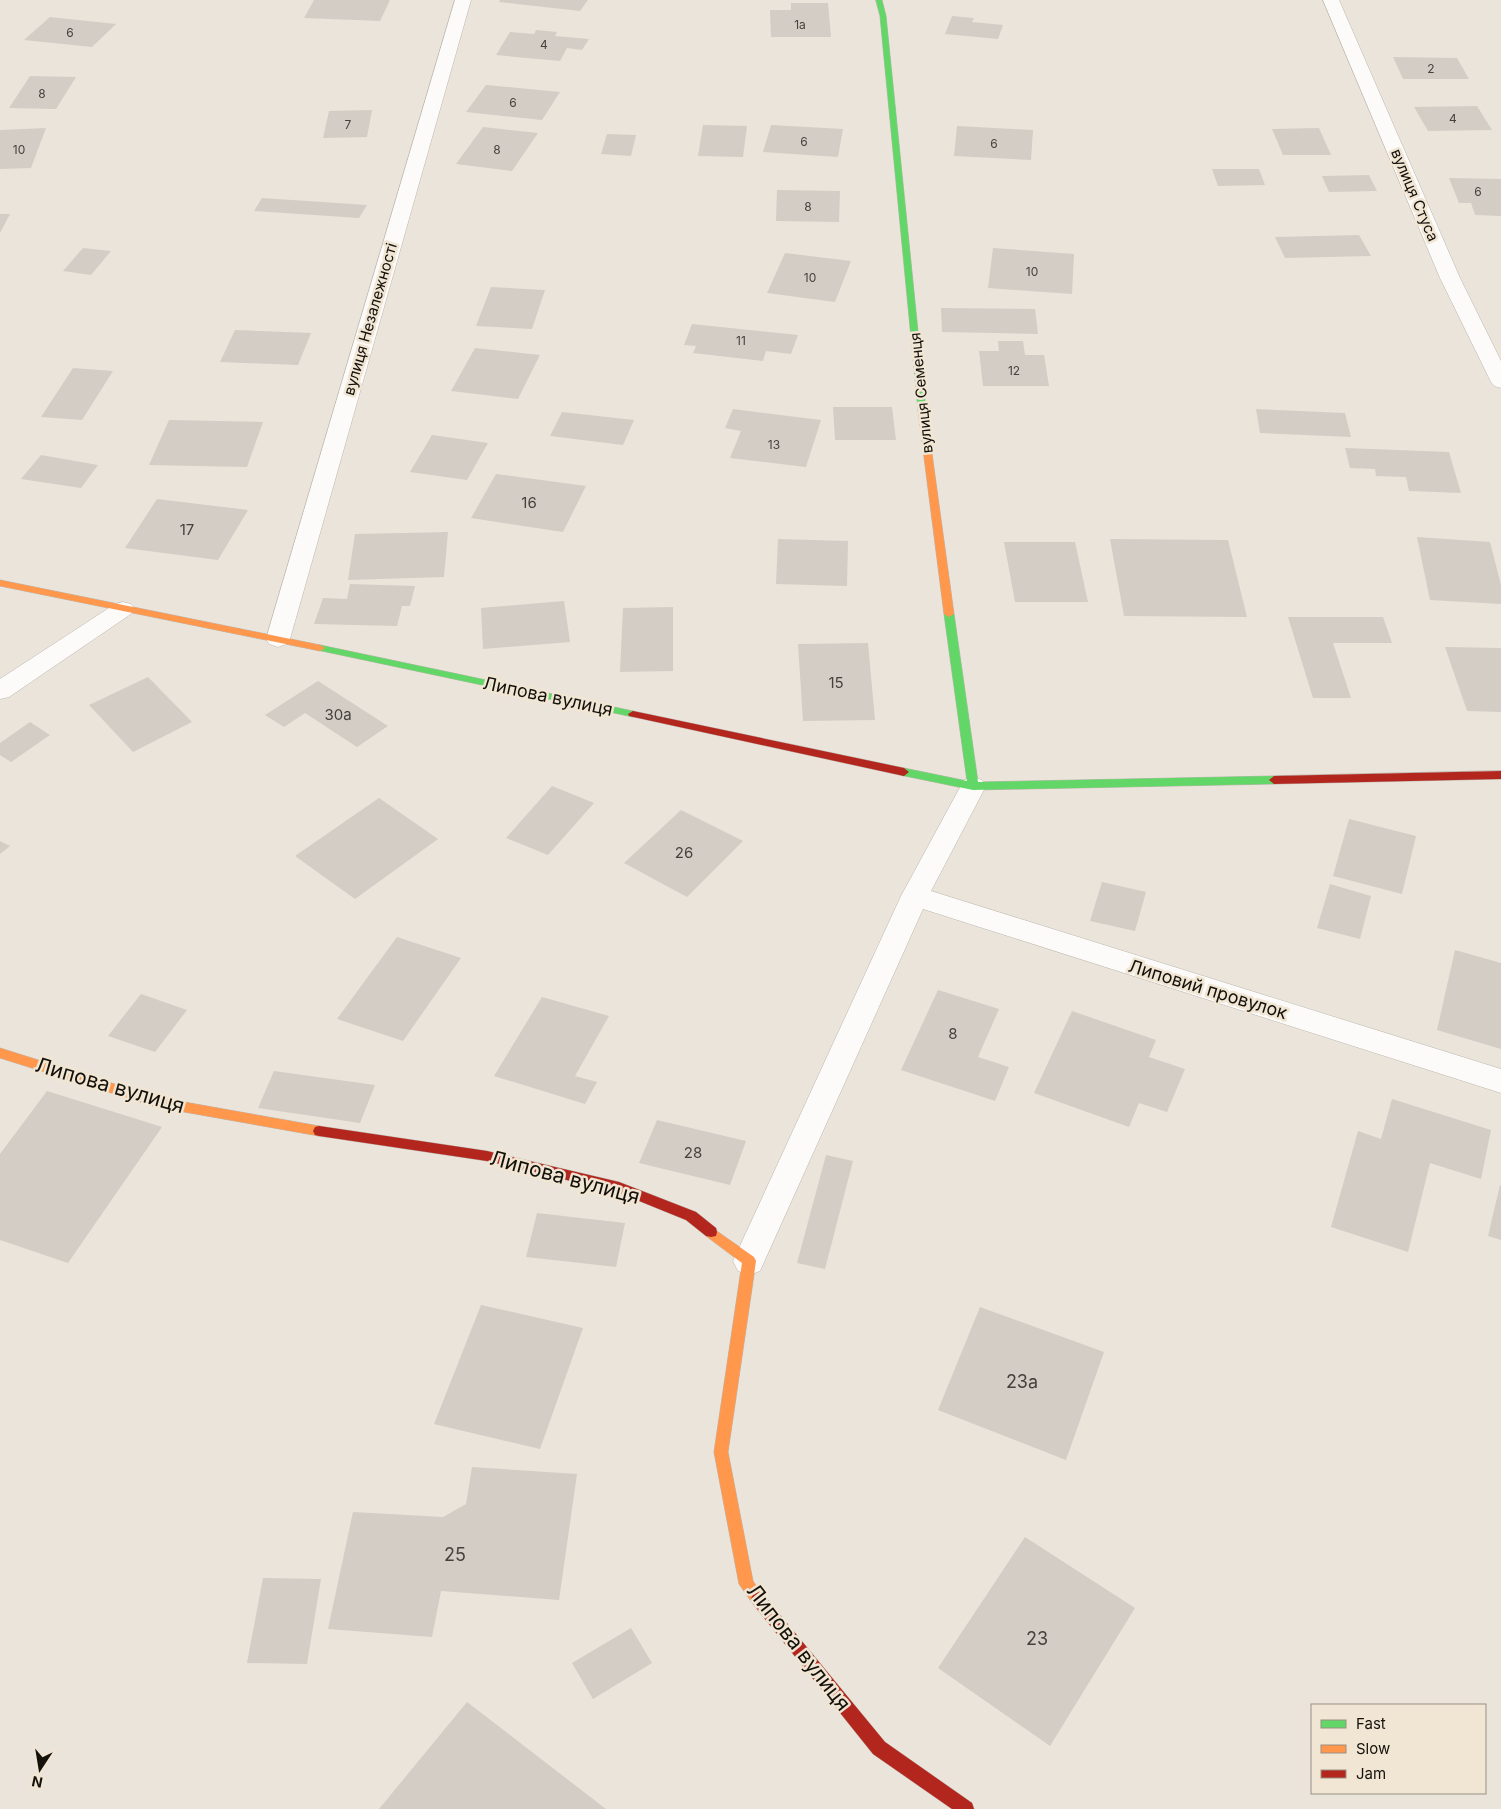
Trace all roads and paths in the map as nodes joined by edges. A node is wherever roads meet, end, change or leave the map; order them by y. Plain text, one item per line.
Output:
1 (462, 0) edge
2 (879, 0) edge
3 (1332, 2) edge
4 (1501, 382) edge
5 (0, 583) edge
6 (123, 609) junction
7 (278, 639) junction
8 (0, 691) edge
9 (1501, 774) edge
10 (973, 786) junction
11 (915, 896) junction
12 (0, 1053) edge
13 (1501, 1081) edge
14 (749, 1261) junction
15 (966, 1809) edge

1 - 7 street, вулиця Незалежності
2 - 10 street, вулиця Семенця
3 - 4 street, вулиця Стуса
5 - 6 street, Липова вулиця
6 - 7 street, Липова вулиця
6 - 8 street
7 - 10 street, Липова вулиця
9 - 10 street, Липова вулиця
10 - 11 street
11 - 13 street, Липовий провулок
11 - 14 street
12 - 14 street, Липова вулиця
14 - 15 street, Липова вулиця

